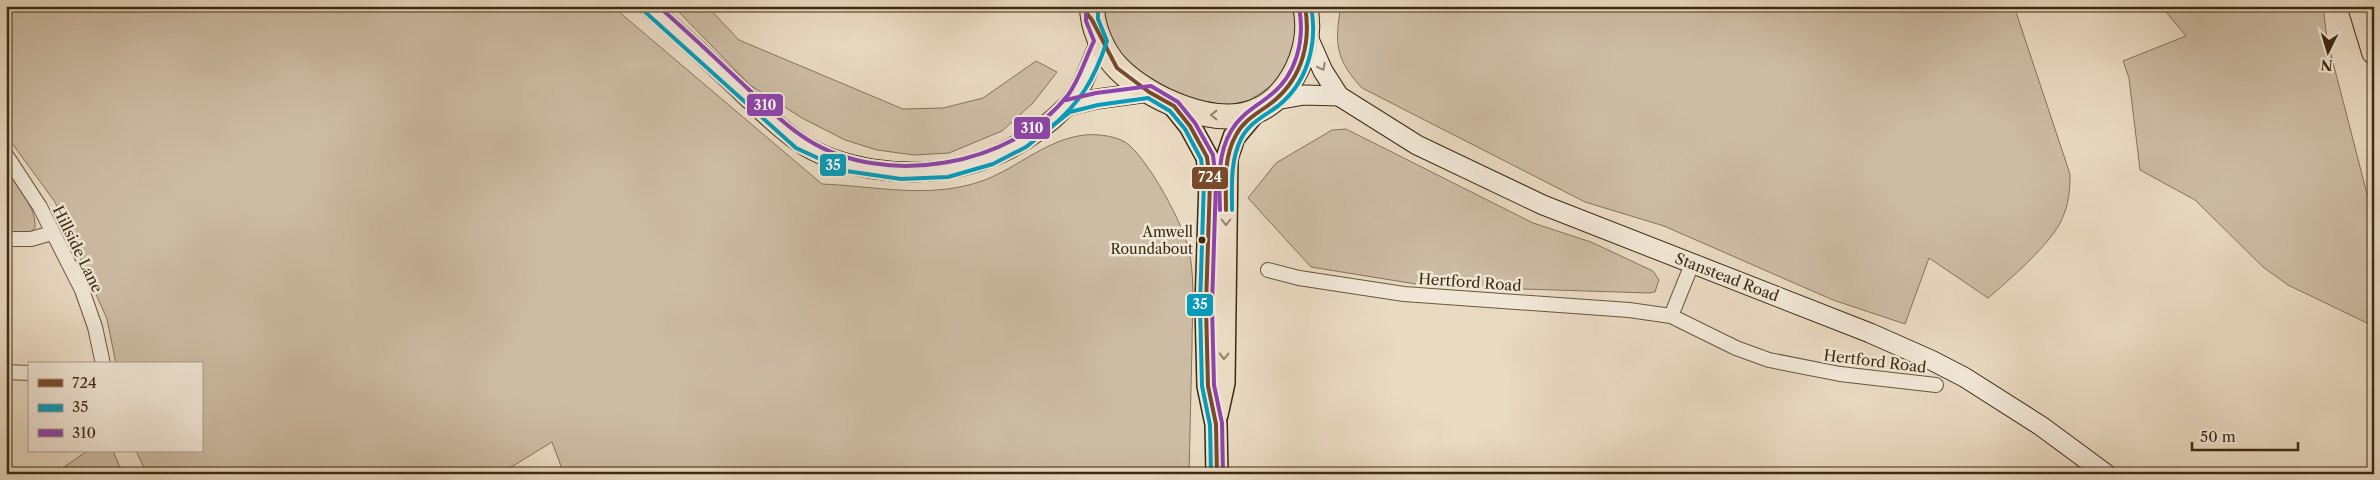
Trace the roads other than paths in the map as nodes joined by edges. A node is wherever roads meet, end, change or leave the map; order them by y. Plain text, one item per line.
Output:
1 (648, 6) edge
2 (1305, 6) edge
3 (2360, 6) edge
4 (1092, 18) edge
5 (1308, 37) junction
6 (2374, 52) edge
7 (1149, 92) junction
8 (1339, 96) junction
9 (1276, 100) junction
10 (1067, 106) junction
11 (1174, 106) junction
12 (1255, 112) junction
13 (6, 155) edge
14 (52, 233) junction
15 (6, 239) edge
16 (1692, 264) junction
17 (1268, 270) dead end
18 (1671, 316) junction
19 (103, 362) edge
20 (6, 372) edge
21 (28, 373) edge
22 (1936, 384) dead end
23 (1216, 424) junction
24 (1218, 474) edge
25 (2106, 474) edge

1 - 10 main road
2 - 5 highway
3 - 6 highway
4 - 7 highway
4 - 10 main road
5 -> 8 main road, Stanstead Road
5 - 9 highway
7 - 10 main road
7 - 11 highway
8 - 9 main road
8 - 16 main road, Stanstead Road
9 - 12 highway
12 -> 11 highway
11 - 23 main road
12 -> 23 main road
13 - 14 street, Hillside Lane
14 - 15 street
14 - 19 street, Hillside Lane
16 - 18 street
16 - 25 main road, Stanstead Road
17 - 18 street, Hertford Road
18 - 22 street, Hertford Road
20 - 21 street
23 - 24 main road

